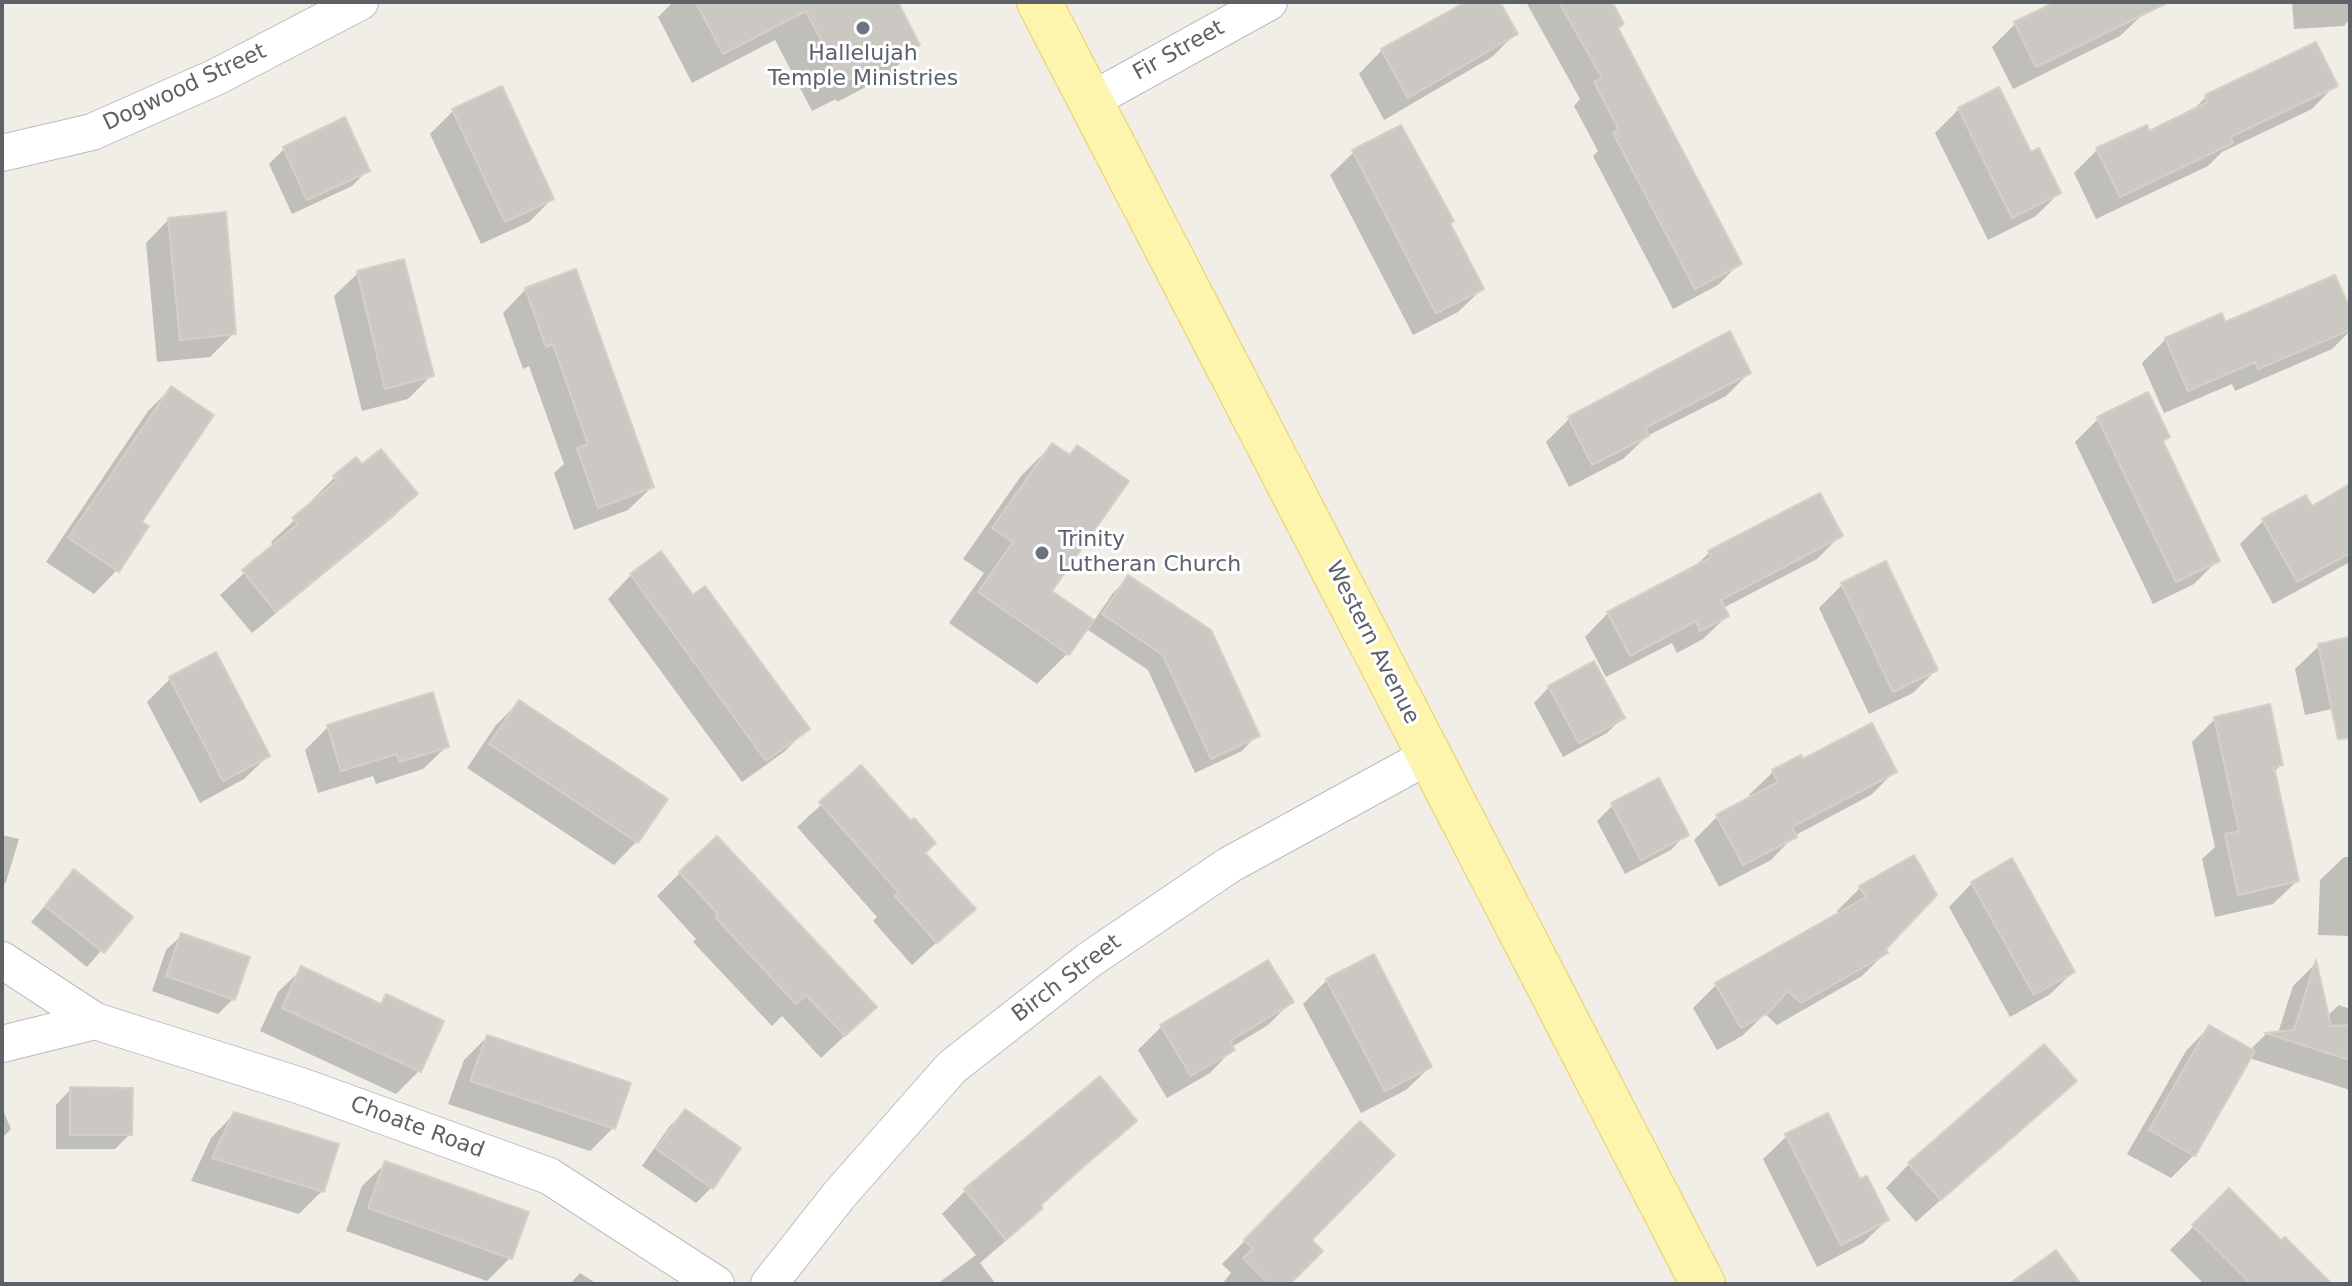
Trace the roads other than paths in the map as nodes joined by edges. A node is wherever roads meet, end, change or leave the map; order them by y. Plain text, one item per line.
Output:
1 (360, 2) edge
2 (1039, 2) edge
3 (1269, 2) edge
4 (1090, 101) junction
5 (2, 153) edge
6 (1430, 755) junction
7 (2, 960) edge
8 (95, 1021) junction
9 (2, 1044) edge
10 (716, 1284) edge
11 (769, 1284) edge
12 (1703, 1284) edge

1 - 5 street, Dogwood Street
2 - 4 main road, Western Avenue
3 - 4 street, Fir Street
4 - 6 main road, Western Avenue
6 - 11 street, Birch Street
6 - 12 main road, Western Avenue
7 - 8 street, Choate Road
8 - 9 street
8 - 10 street, Choate Road

